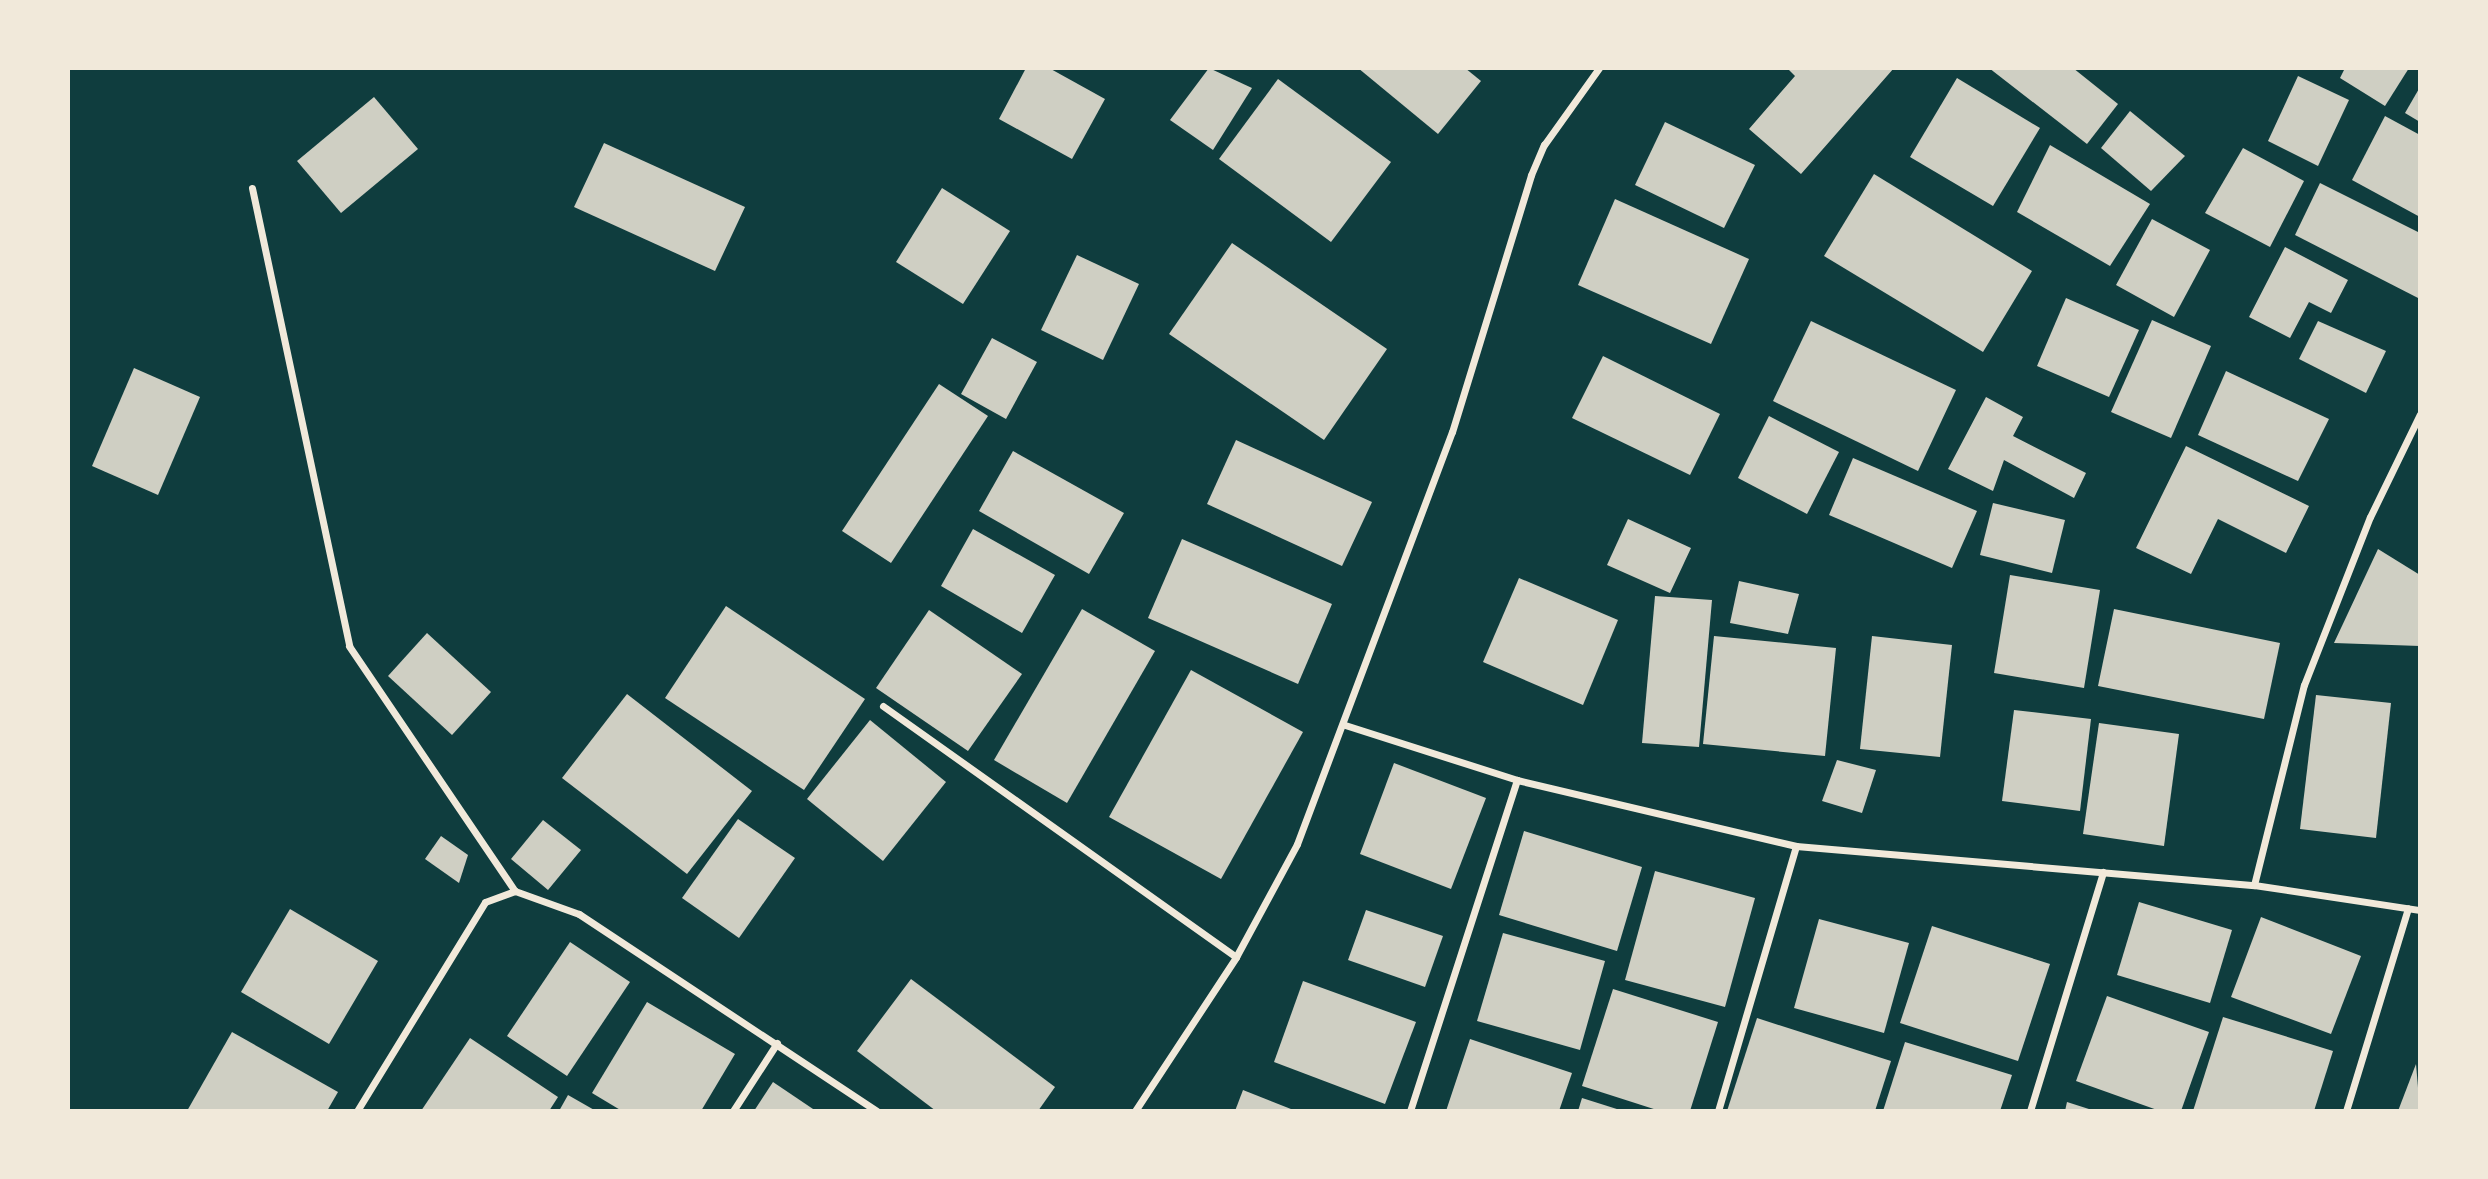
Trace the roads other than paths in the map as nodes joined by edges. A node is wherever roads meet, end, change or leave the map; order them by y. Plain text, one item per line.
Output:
1 (1599, 68) edge
2 (251, 188) dead end
3 (2420, 414) edge
4 (884, 706) dead end
5 (1345, 725) junction
6 (1517, 780) junction
7 (1796, 846) junction
8 (2103, 872) junction
9 (2254, 885) junction
10 (515, 891) junction
11 (2407, 908) junction
12 (2420, 910) edge
13 (1236, 957) junction
14 (777, 1043) junction
15 (357, 1111) edge
16 (733, 1111) edge
17 (877, 1111) edge
18 (1135, 1111) edge
19 (1410, 1111) edge
20 (1718, 1111) edge
21 (2031, 1111) edge
22 (2346, 1111) edge

1 - 5 street
2 - 10 street
3 - 9 street
4 - 13 street
5 - 6 street
5 - 13 street
6 - 7 street
6 - 19 street
7 - 8 street
7 - 20 street
8 - 9 street
8 - 21 street
9 - 11 street
10 - 14 street
10 - 15 street
11 - 12 street
11 - 22 street
13 - 18 street
14 - 16 street
14 - 17 street

